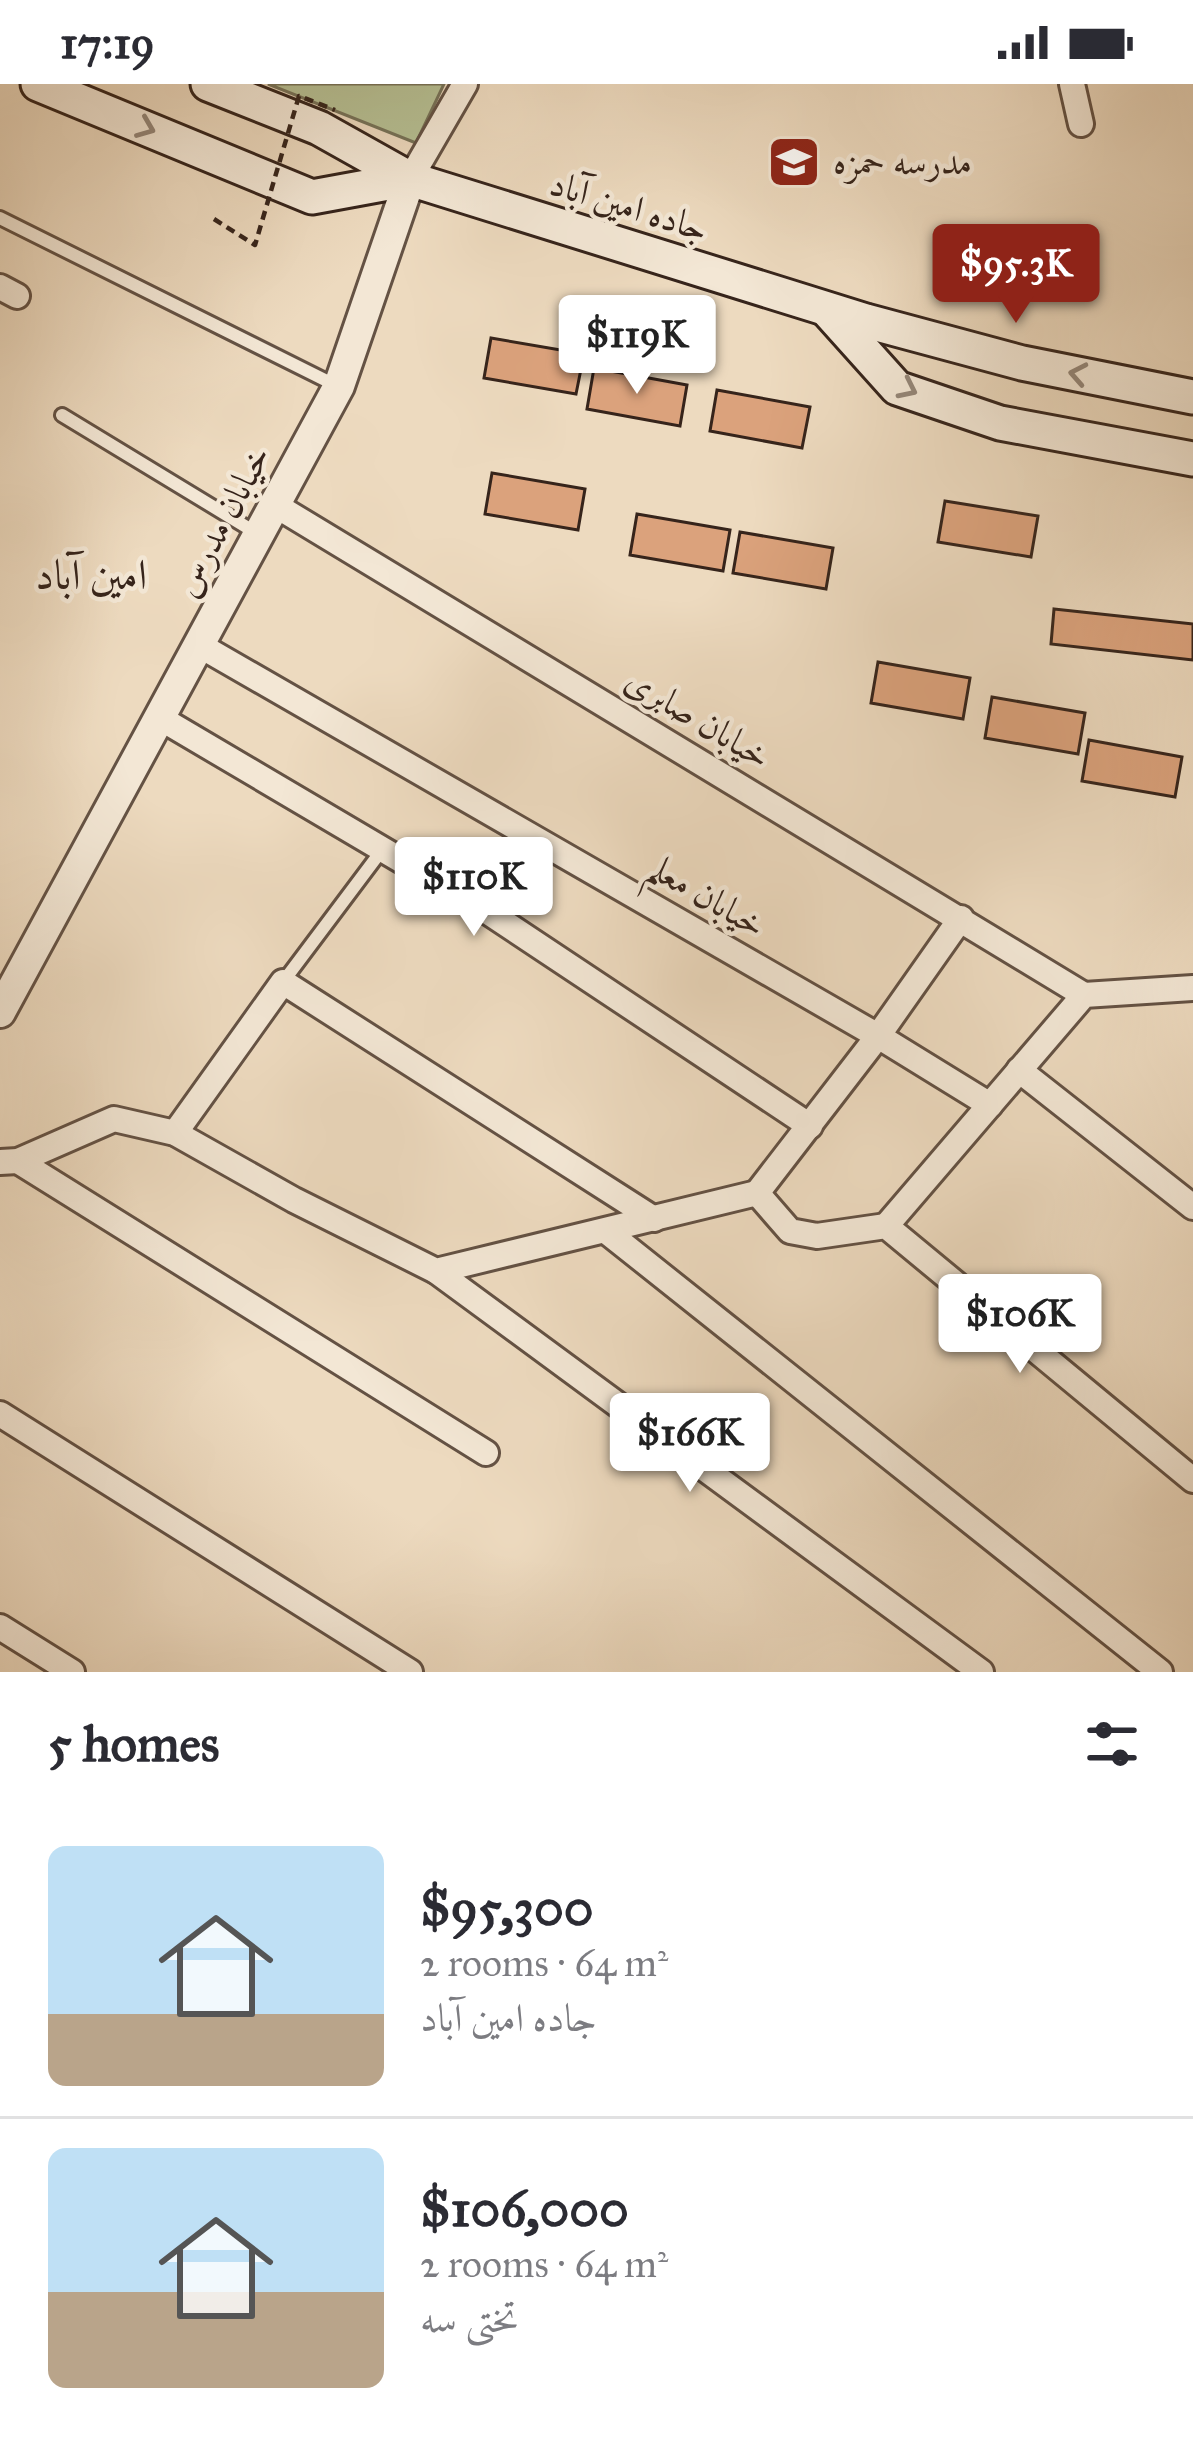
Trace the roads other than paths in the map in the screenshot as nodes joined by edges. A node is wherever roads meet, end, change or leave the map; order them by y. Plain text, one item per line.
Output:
1 (38, 84) edge
2 (208, 84) edge
3 (465, 84) edge
4 (1072, 84) edge
5 (1081, 124) dead end
6 (410, 178) junction
7 (0, 218) edge
8 (826, 309) junction
9 (338, 386) junction
10 (1193, 397) edge
11 (62, 415) dead end
12 (1193, 459) edge
13 (274, 505) junction
14 (259, 534) junction
15 (199, 645) junction
16 (160, 718) junction
17 (382, 849) junction
18 (961, 918) junction
19 (284, 982) junction
20 (1193, 988) edge
21 (1084, 995) junction
22 (0, 1012) edge
23 (878, 1036) junction
24 (1019, 1070) junction
25 (990, 1105) junction
26 (810, 1126) junction
27 (176, 1133) junction
28 (9, 1161) edge
29 (757, 1193) junction
30 (1193, 1207) edge
31 (655, 1219) junction
32 (886, 1226) junction
33 (606, 1231) junction
34 (436, 1270) junction
35 (0, 1414) edge
36 (486, 1453) dead end
37 (1193, 1480) edge
38 (0, 1627) edge
39 (72, 1672) edge
40 (410, 1672) edge
41 (981, 1672) edge
42 (1160, 1672) edge

1 -> 6 main road
2 - 6 main road, جاده امین آباد
3 - 6 street
4 - 5 street
6 - 8 main road, جاده امین آباد
6 - 9 street, خیابان مدرس
7 - 9 lane
10 -> 8 main road, جاده امین آباد
8 -> 12 main road
9 - 13 street, خیابان مدرس
11 - 14 lane
13 - 14 street, خیابان مدرس
13 - 18 street, خیابان صابری
14 - 15 street, خیابان مدرس
15 - 16 street, خیابان مدرس
15 - 23 street, خیابان معلم
16 - 17 street
16 - 22 street, خیابان مدرس
17 - 19 lane
17 - 26 street
18 - 21 street, خیابان صابری
18 - 23 street
19 - 27 street
19 - 31 street
20 - 21 street
21 - 24 street
23 - 25 street, خیابان معلم
23 - 26 street
24 - 25 street
24 - 30 street
25 - 32 street
26 - 29 street
27 - 28 street
27 - 34 street
28 - 36 street
29 - 31 street
29 - 32 street
31 - 33 street
32 - 37 street
33 - 34 street
33 - 42 street
34 - 41 street
35 - 40 street
38 - 39 street

